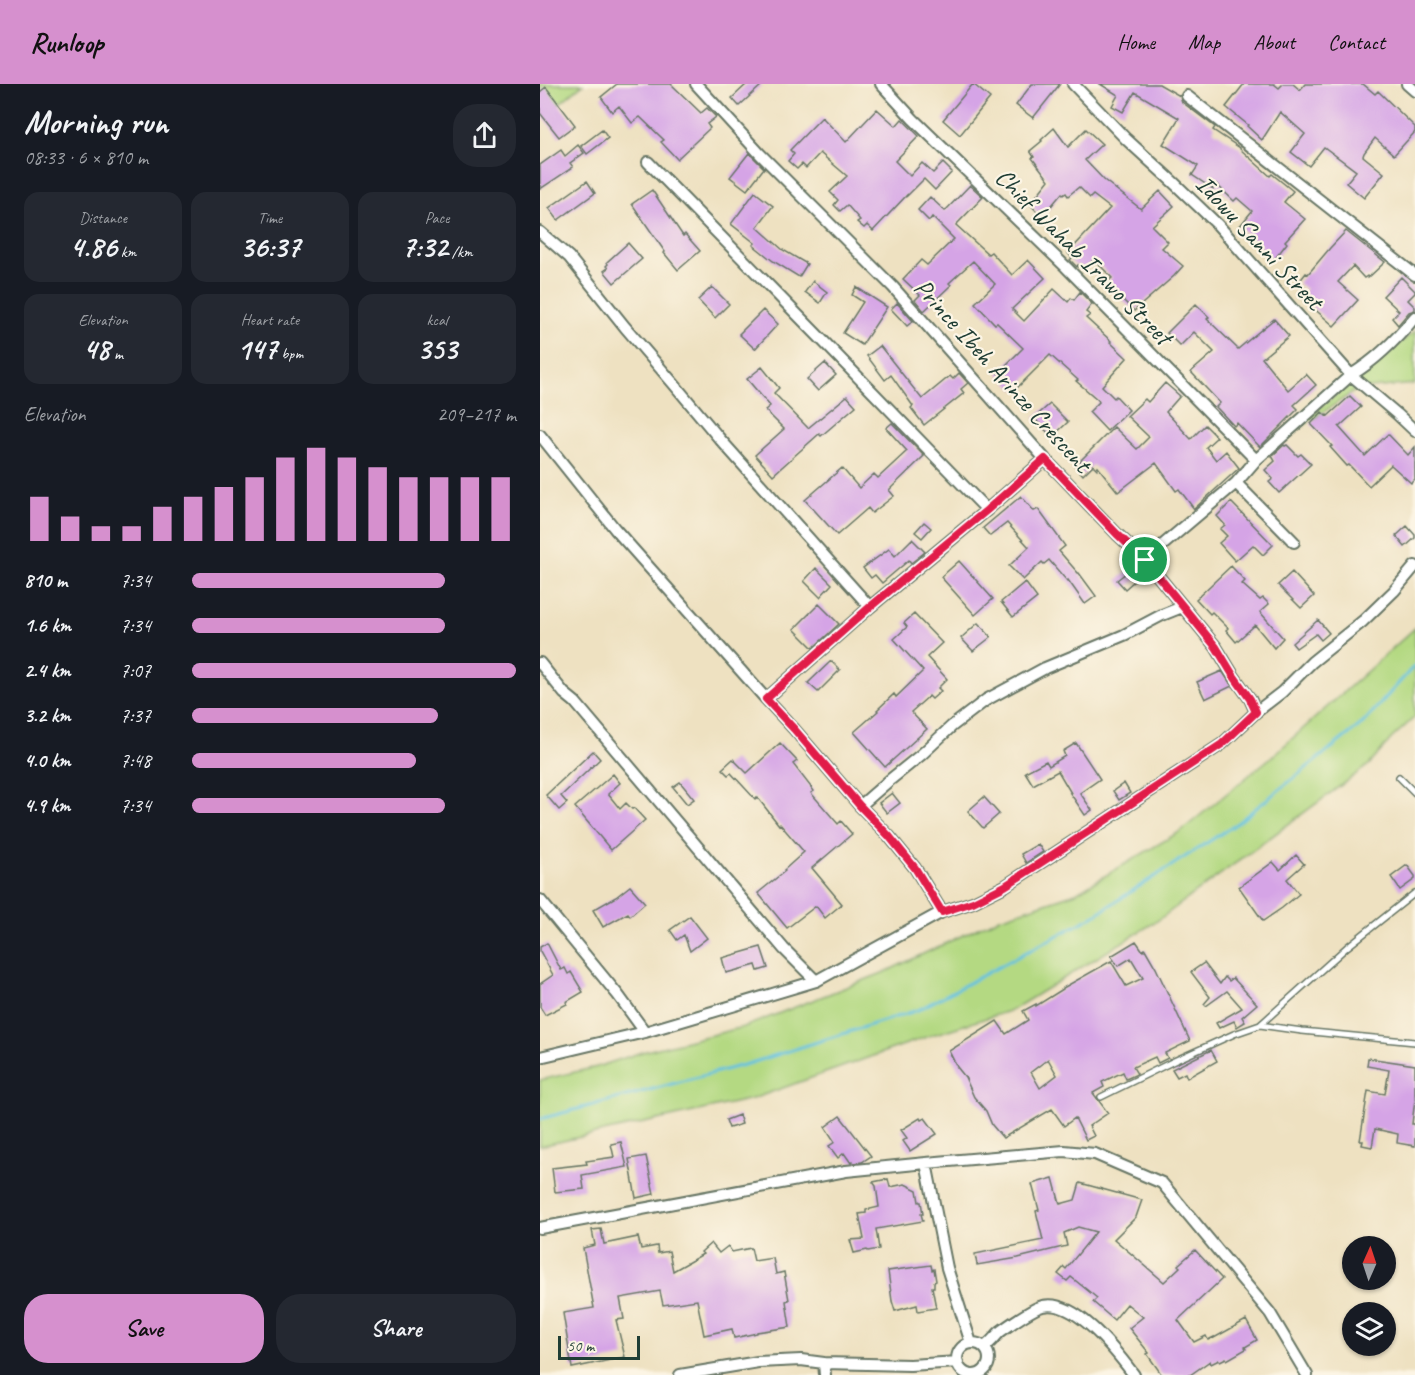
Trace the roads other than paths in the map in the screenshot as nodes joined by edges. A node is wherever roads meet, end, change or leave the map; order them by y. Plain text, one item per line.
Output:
1 (696, 84) edge
2 (881, 84) edge
3 (1073, 84) edge
4 (1407, 84) edge
5 (1415, 91) edge
6 (1188, 96) dead end
7 (648, 162) dead end
8 (540, 232) edge
9 (1415, 275) edge
10 (1415, 317) edge
11 (1351, 375) junction
12 (1415, 431) edge
13 (540, 435) edge
14 (1045, 459) junction
15 (1256, 460) junction
16 (1236, 483) junction
17 (987, 510) junction
18 (1294, 542) dead end
19 (1145, 560) junction
20 (1415, 566) edge
21 (870, 607) junction
22 (1182, 607) junction
23 (540, 663) edge
24 (766, 699) junction
25 (1256, 712) junction
26 (1399, 777) dead end
27 (1415, 793) edge
28 (860, 806) junction
29 (1415, 893) edge
30 (540, 900) edge
31 (942, 912) junction
32 (816, 981) junction
33 (1260, 1025) junction
34 (645, 1032) junction
35 (1415, 1042) edge
36 (540, 1057) edge
37 (1101, 1097) dead end
38 (926, 1163) junction
39 (540, 1228) edge
40 (971, 1343) junction
41 (984, 1347) junction
42 (957, 1362) junction
43 (824, 1363) junction
44 (984, 1373) edge
45 (681, 1375) edge
46 (825, 1375) edge
47 (1134, 1375) edge
48 (1307, 1375) edge

1 - 14 street, Prince Ibeh Arinze Crescent
2 - 15 street, Chief Wahab Irawo Street
3 - 11 street, Idowu Sanni Street
4 - 5 street
6 - 9 street
7 - 17 street
8 - 21 street
10 - 11 street
11 - 12 street, Idowu Sanni Street
11 - 15 street
13 - 24 street
14 - 17 street
14 - 19 street, Prince Ibeh Arinze Crescent
15 - 16 street
16 - 18 street
16 - 19 street
17 - 21 street
19 - 22 street, Prince Ibeh Arinze Crescent
20 - 25 street
21 - 24 street
22 - 25 street, Prince Ibeh Arinze Crescent
22 - 28 street
23 - 32 street
24 - 28 street
25 - 31 street
26 - 27 lane
28 - 31 street
29 - 33 lane
30 - 34 street
31 - 32 street
32 - 34 street
33 - 35 lane
33 - 37 lane
34 - 36 street
38 - 39 street
38 - 40 street
38 - 48 street
40 - 41 street
40 - 42 street
41 - 44 street
41 - 47 street
42 - 43 street
42 - 44 street
43 - 45 street
43 - 46 street

